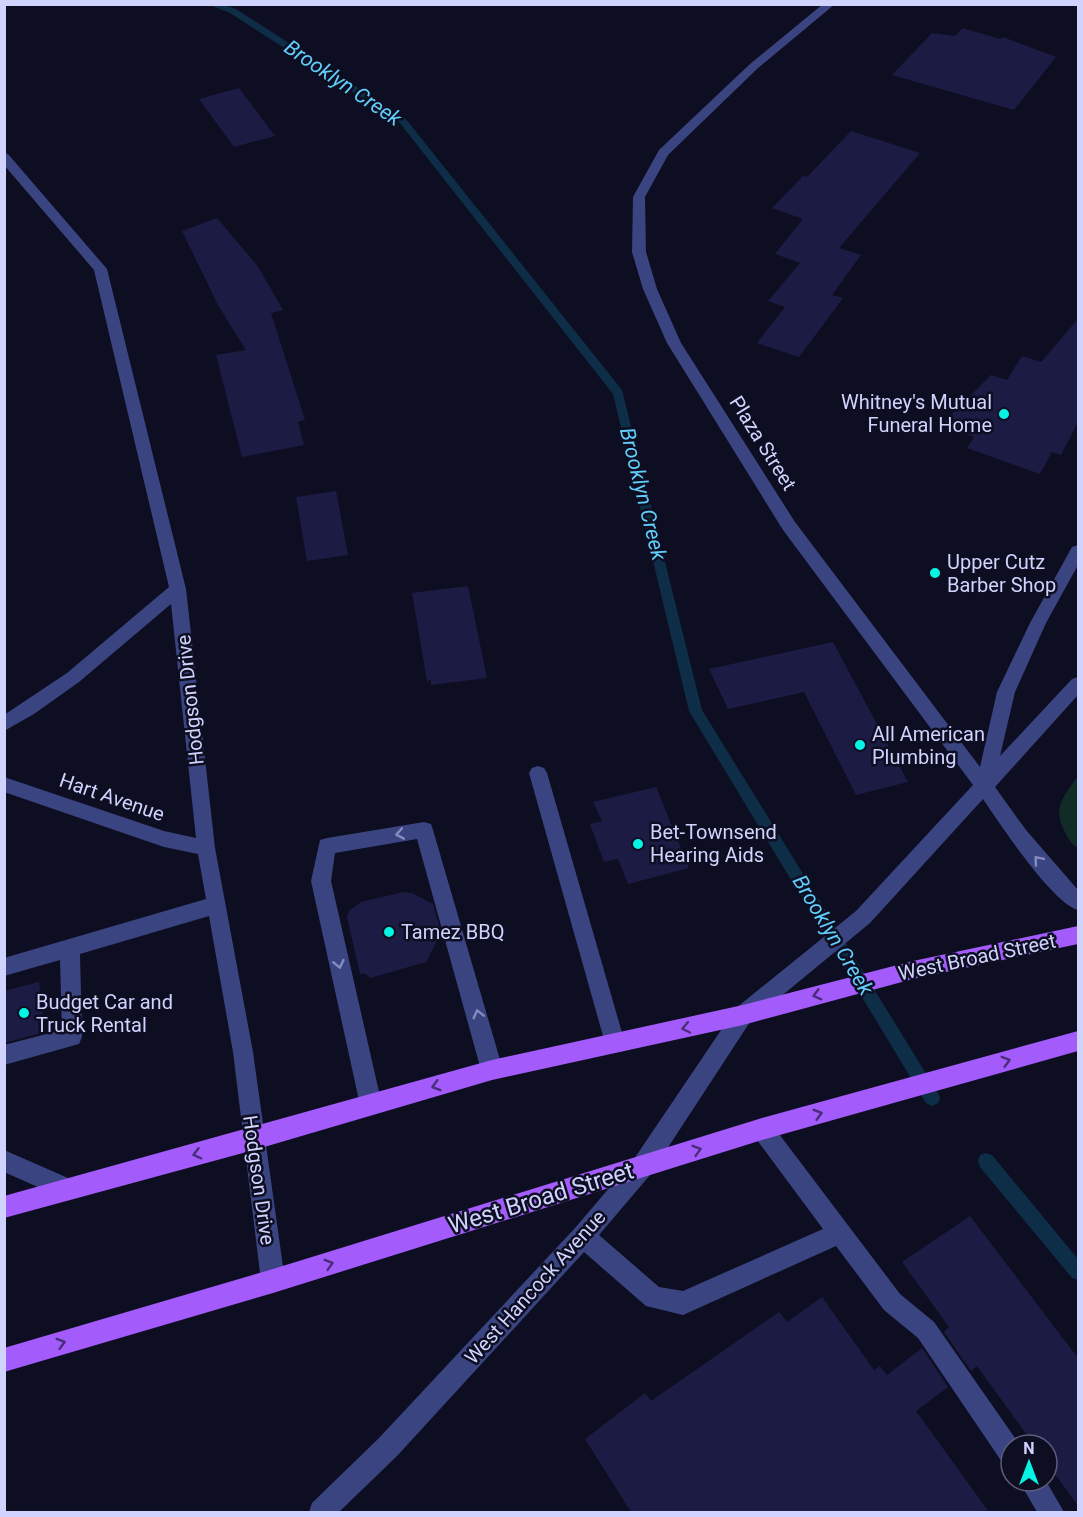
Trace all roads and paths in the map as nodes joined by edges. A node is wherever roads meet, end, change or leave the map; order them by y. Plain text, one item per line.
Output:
1 (830, 4) edge
2 (4, 157) edge
3 (1078, 551) edge
4 (178, 589) junction
5 (1078, 684) edge
6 (4, 724) edge
7 (538, 772) dead end
8 (4, 784) edge
9 (984, 786) junction
10 (206, 848) junction
11 (1078, 902) edge
12 (216, 905) junction
13 (1078, 935) edge
14 (70, 948) junction
15 (4, 967) edge
16 (743, 1015) junction
17 (1078, 1041) edge
18 (615, 1043) junction
19 (4, 1055) edge
20 (492, 1070) junction
21 (370, 1105) junction
22 (762, 1129) junction
23 (254, 1139) junction
24 (4, 1161) edge
25 (642, 1167) junction
26 (68, 1189) junction
27 (4, 1207) edge
28 (838, 1234) junction
29 (583, 1236) junction
30 (273, 1281) junction
31 (4, 1360) edge
32 (999, 1436) edge
33 (1039, 1493) edge
34 (321, 1512) edge
35 (1052, 1512) edge

1 - 9 street, Plaza Street
2 - 4 street, Hodgson Drive
3 - 9 street
4 - 6 street
4 - 10 street, Hodgson Drive
5 - 9 street, West Hancock Avenue
7 - 18 street
8 - 10 street, Hart Avenue
11 -> 9 street, Plaza Street
9 - 16 street, West Hancock Avenue
10 - 12 street, Hodgson Drive
12 - 14 street
12 - 23 street, Hodgson Drive
13 -> 16 main road, West Broad Street
14 - 15 street
14 - 19 street
16 -> 18 main road, West Broad Street
16 - 25 street, West Hancock Avenue
22 -> 17 main road, West Broad Street
18 - 20 main road, West Broad Street
20 -> 21 main road, West Broad Street
20 -> 21 street
21 - 23 main road, West Broad Street
25 -> 22 main road, West Broad Street
22 - 28 street
23 -> 26 main road, West Broad Street
23 - 30 street, Hodgson Drive
24 - 26 street
25 - 29 street, West Hancock Avenue
30 -> 25 main road, West Broad Street
26 - 27 main road, West Broad Street
28 - 29 street
28 - 32 street
29 - 34 street, West Hancock Avenue
31 -> 30 main road, West Broad Street
33 - 35 street

